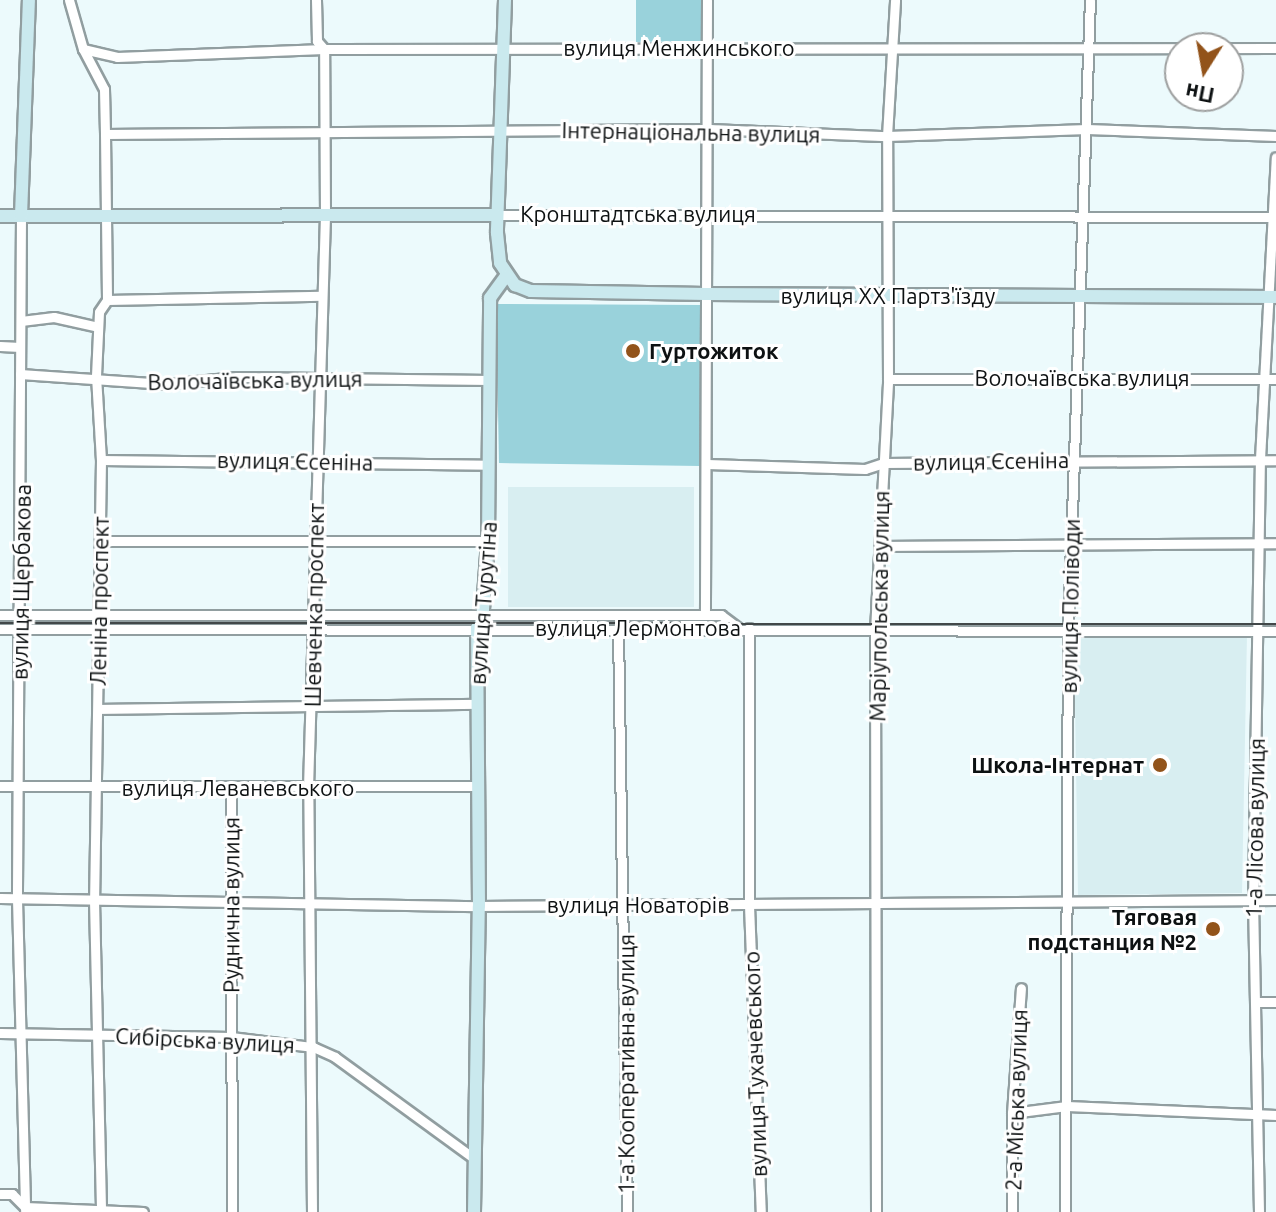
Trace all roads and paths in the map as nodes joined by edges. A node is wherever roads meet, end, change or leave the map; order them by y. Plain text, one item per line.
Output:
1 (29, 0) edge
2 (69, 0) edge
3 (316, 0) edge
4 (505, 0) edge
5 (707, 0) edge
6 (895, 0) edge
7 (1090, 0) edge
8 (1089, 45) junction
9 (707, 47) junction
10 (504, 48) junction
11 (1276, 48) edge
12 (83, 49) junction
13 (324, 49) junction
14 (890, 51) junction
15 (709, 129) junction
16 (1087, 129) junction
17 (500, 130) junction
18 (324, 131) junction
19 (105, 134) junction
20 (887, 136) junction
21 (1276, 136) edge
22 (1276, 157) edge
23 (706, 213) junction
24 (1083, 213) junction
25 (325, 214) junction
26 (497, 215) junction
27 (891, 215) junction
28 (0, 216) edge
29 (21, 216) junction
30 (105, 216) junction
31 (1275, 217) edge
32 (506, 276) junction
33 (706, 294) junction
34 (322, 296) junction
35 (890, 296) junction
36 (1079, 297) junction
37 (1274, 297) edge
38 (107, 300) junction
39 (21, 321) junction
40 (98, 327) junction
41 (0, 346) edge
42 (20, 347) junction
43 (20, 374) junction
44 (96, 376) junction
45 (1077, 377) junction
46 (320, 378) junction
47 (888, 379) junction
48 (1270, 379) edge
49 (490, 380) junction
50 (1260, 459) junction
51 (101, 460) junction
52 (315, 460) junction
53 (1073, 460) junction
54 (1276, 460) edge
55 (883, 463) junction
56 (707, 464) junction
57 (489, 465) junction
58 (315, 539) junction
59 (100, 541) junction
60 (488, 541) junction
61 (1258, 543) junction
62 (1276, 543) edge
63 (1070, 545) junction
64 (879, 546) junction
65 (0, 615) edge
66 (21, 615) junction
67 (705, 615) junction
68 (314, 616) junction
69 (97, 617) junction
70 (480, 622) junction
71 (618, 628) junction
72 (738, 628) junction
73 (749, 628) junction
74 (0, 629) edge
75 (21, 629) junction
76 (314, 629) junction
77 (1068, 629) junction
78 (97, 630) junction
79 (875, 631) junction
80 (1258, 631) junction
81 (1276, 631) edge
82 (476, 704) junction
83 (312, 707) junction
84 (99, 709) junction
85 (0, 786) edge
86 (476, 786) junction
87 (17, 787) junction
88 (96, 788) junction
89 (308, 788) junction
90 (231, 789) junction
91 (0, 898) edge
92 (17, 899) junction
93 (94, 900) junction
94 (1276, 900) edge
95 (1253, 901) junction
96 (230, 902) junction
97 (1070, 902) junction
98 (312, 903) junction
99 (878, 904) junction
100 (625, 905) junction
101 (749, 905) junction
102 (479, 906) junction
103 (1021, 988) dead end
104 (1256, 1002) junction
105 (1276, 1002) edge
106 (0, 1033) edge
107 (23, 1034) junction
108 (100, 1035) junction
109 (231, 1037) junction
110 (313, 1047) junction
111 (1067, 1106) junction
112 (1012, 1113) junction
113 (1260, 1113) junction
114 (1276, 1115) edge
115 (472, 1157) junction
116 (0, 1194) edge
117 (25, 1210) edge
118 (101, 1210) edge
119 (143, 1212) edge
120 (232, 1212) edge
121 (312, 1212) edge
122 (474, 1212) edge
123 (627, 1212) edge
124 (761, 1212) edge
125 (876, 1212) edge
126 (1012, 1212) edge
127 (1065, 1212) edge
128 (1259, 1212) edge

1 - 29 street, вулиця Щербакова
2 - 12 street, Леніна проспект
3 - 13 street, Шевченка проспект
4 - 10 street
5 - 9 street
6 - 14 street, Маріупольська вулиця
7 - 8 street, вулиця Поліводи
8 - 11 street, вулиця Менжинського
8 - 14 street, вулиця Менжинського
8 - 16 street, вулиця Поліводи
9 - 10 street, вулиця Менжинського
9 - 14 street, вулиця Менжинського
9 - 15 street
10 - 13 street, вулиця Менжинського
10 - 17 street
12 - 13 street, вулиця Менжинського
12 - 19 street, Леніна проспект
13 - 18 street, Шевченка проспект
14 - 20 street, Маріупольська вулиця
15 - 17 street, Інтернаціональна вулиця
15 - 20 street, Інтернаціональна вулиця
15 - 23 street
16 - 20 street, Інтернаціональна вулиця
16 - 21 street, Інтернаціональна вулиця
16 - 24 street, вулиця Поліводи
17 - 18 street, Інтернаціональна вулиця
17 - 26 street
18 - 19 street, Інтернаціональна вулиця
18 - 25 street, Шевченка проспект
19 - 30 street, Леніна проспект
20 - 27 street, Маріупольська вулиця
22 - 31 street, 1-а Лісова вулиця
23 - 26 street, Кронштадтська вулиця
23 - 27 street, Кронштадтська вулиця
23 - 33 street
24 - 27 street, Кронштадтська вулиця
24 - 31 street, Кронштадтська вулиця
24 - 36 street, вулиця Поліводи
25 - 26 street, Кронштадтська вулиця
25 - 30 street, Кронштадтська вулиця
25 - 34 street, Шевченка проспект
26 - 32 street
27 - 35 street, Маріупольська вулиця
28 - 29 street, Кронштадтська вулиця
29 - 30 street, Кронштадтська вулиця
29 - 39 street, вулиця Щербакова
30 - 38 street, Леніна проспект
31 - 37 street, 1-а Лісова вулиця
32 - 33 street, вулиця XX Партз'їзду
32 - 49 street, вулиця Турутіна
33 - 35 street, вулиця XX Партз'їзду
33 - 56 street
34 - 38 street
34 - 46 street, Шевченка проспект
35 - 36 street, вулиця XX Партз'їзду
35 - 47 street, Маріупольська вулиця
36 - 37 street, вулиця XX Партз'їзду
36 - 45 street, вулиця Поліводи
37 - 48 street, 1-а Лісова вулиця
38 - 40 street, Леніна проспект
39 - 40 street
39 - 42 street, вулиця Щербакова
40 - 44 street, Леніна проспект
41 - 42 street
42 - 43 street, вулиця Щербакова
43 - 44 street, Волочаївська вулиця
43 - 66 street, вулиця Щербакова
44 - 46 street, Волочаївська вулиця
44 - 51 street, Леніна проспект
45 - 47 street, Волочаївська вулиця
45 - 48 street, Волочаївська вулиця
45 - 53 street, вулиця Поліводи
46 - 49 street, Волочаївська вулиця
46 - 52 street, Шевченка проспект
47 - 55 street, Маріупольська вулиця
48 - 50 street, 1-а Лісова вулиця
49 - 57 street, вулиця Турутіна
50 - 53 street, вулиця Єсеніна
50 - 54 street, вулиця Єсеніна
50 - 61 street, 1-а Лісова вулиця
51 - 52 street, вулиця Єсеніна
51 - 59 street, Леніна проспект
52 - 57 street, вулиця Єсеніна
52 - 58 street, Шевченка проспект
53 - 55 street, вулиця Єсеніна
53 - 63 street, вулиця Поліводи
55 - 56 street, вулиця Єсеніна
55 - 64 street, Маріупольська вулиця
56 - 67 street
57 - 60 street, вулиця Турутіна
58 - 59 street
58 - 60 street
58 - 68 street, Шевченка проспект
59 - 69 street, Леніна проспект
60 - 70 street, вулиця Турутіна
61 - 62 street
61 - 63 street
61 - 80 street, 1-а Лісова вулиця
63 - 64 street
63 - 77 street, вулиця Поліводи
64 - 79 street, Маріупольська вулиця
65 - 66 street, вулиця Лермонтова
66 - 69 street, вулиця Лермонтова
66 - 75 street, вулиця Щербакова
67 - 70 street, вулиця Лермонтова
67 - 72 street
68 - 69 street, вулиця Лермонтова
68 - 70 street, вулиця Лермонтова
68 - 76 street, Шевченка проспект
69 - 78 street, Леніна проспект
70 - 71 street, вулиця Лермонтова
70 - 76 street, вулиця Лермонтова
70 - 82 street, вулиця Турутіна
71 - 72 street, вулиця Лермонтова
71 - 100 street, 1-а Кооперативна вулиця
72 - 73 street, вулиця Лермонтова
73 - 79 street, вулиця Лермонтова
73 - 101 street, вулиця Тухачевського
74 - 75 street, вулиця Лермонтова
75 - 78 street, вулиця Лермонтова
75 - 87 street, вулиця Щербакова
76 - 78 street, вулиця Лермонтова
76 - 83 street, Шевченка проспект
77 - 79 street, вулиця Лермонтова
77 - 80 street, вулиця Лермонтова
77 - 97 street, вулиця Поліводи
78 - 84 street, Леніна проспект
79 - 99 street, Маріупольська вулиця
80 - 81 street, вулиця Лермонтова
80 - 95 street, 1-а Лісова вулиця
82 - 83 street
82 - 86 street, вулиця Турутіна
83 - 84 street
83 - 89 street, Шевченка проспект
84 - 88 street, Леніна проспект
85 - 87 street, вулиця Леваневського
86 - 89 street, вулиця Леваневського
86 - 102 street, вулиця Турутіна
87 - 88 street, вулиця Леваневського
87 - 92 street, вулиця Щербакова
88 - 90 street, вулиця Леваневського
88 - 93 street, Леніна проспект
89 - 90 street, вулиця Леваневського
89 - 98 street, Шевченка проспект
90 - 96 street, Руднична вулиця
91 - 92 street, вулиця Новаторів
92 - 93 street, вулиця Новаторів
92 - 107 street, вулиця Щербакова
93 - 96 street, вулиця Новаторів
93 - 108 street, Леніна проспект
94 - 95 street, вулиця Новаторів
95 - 97 street, вулиця Новаторів
95 - 104 street, 1-а Лісова вулиця
96 - 98 street, вулиця Новаторів
96 - 109 street, Руднична вулиця
97 - 99 street, вулиця Новаторів
97 - 111 street, вулиця Поліводи
98 - 102 street, вулиця Новаторів
98 - 110 street, Шевченка проспект
99 - 101 street, вулиця Новаторів
99 - 125 street, Маріупольська вулиця
100 - 101 street, вулиця Новаторів
100 - 102 street, вулиця Новаторів
100 - 123 street, 1-а Кооперативна вулиця
101 - 124 street, вулиця Тухачевського
102 - 115 street, вулиця Турутіна
103 - 112 street, 2-а Міська вулиця
104 - 105 street
104 - 113 street, 1-а Лісова вулиця
106 - 107 street, Сибірська вулиця
107 - 108 street, Сибірська вулиця
107 - 117 street, вулиця Щербакова
108 - 109 street, Сибірська вулиця
108 - 118 street, Леніна проспект
109 - 110 street, Сибірська вулиця
109 - 120 street, Руднична вулиця
110 - 115 street, Сибірська вулиця
110 - 121 street, Шевченка проспект
111 - 112 street
111 - 113 street
111 - 127 street, вулиця Поліводи
112 - 126 street, 2-а Міська вулиця
113 - 114 street
113 - 128 street, 1-а Лісова вулиця
115 - 122 street, вулиця Турутіна
116 - 117 street
117 - 118 street
118 - 119 street

